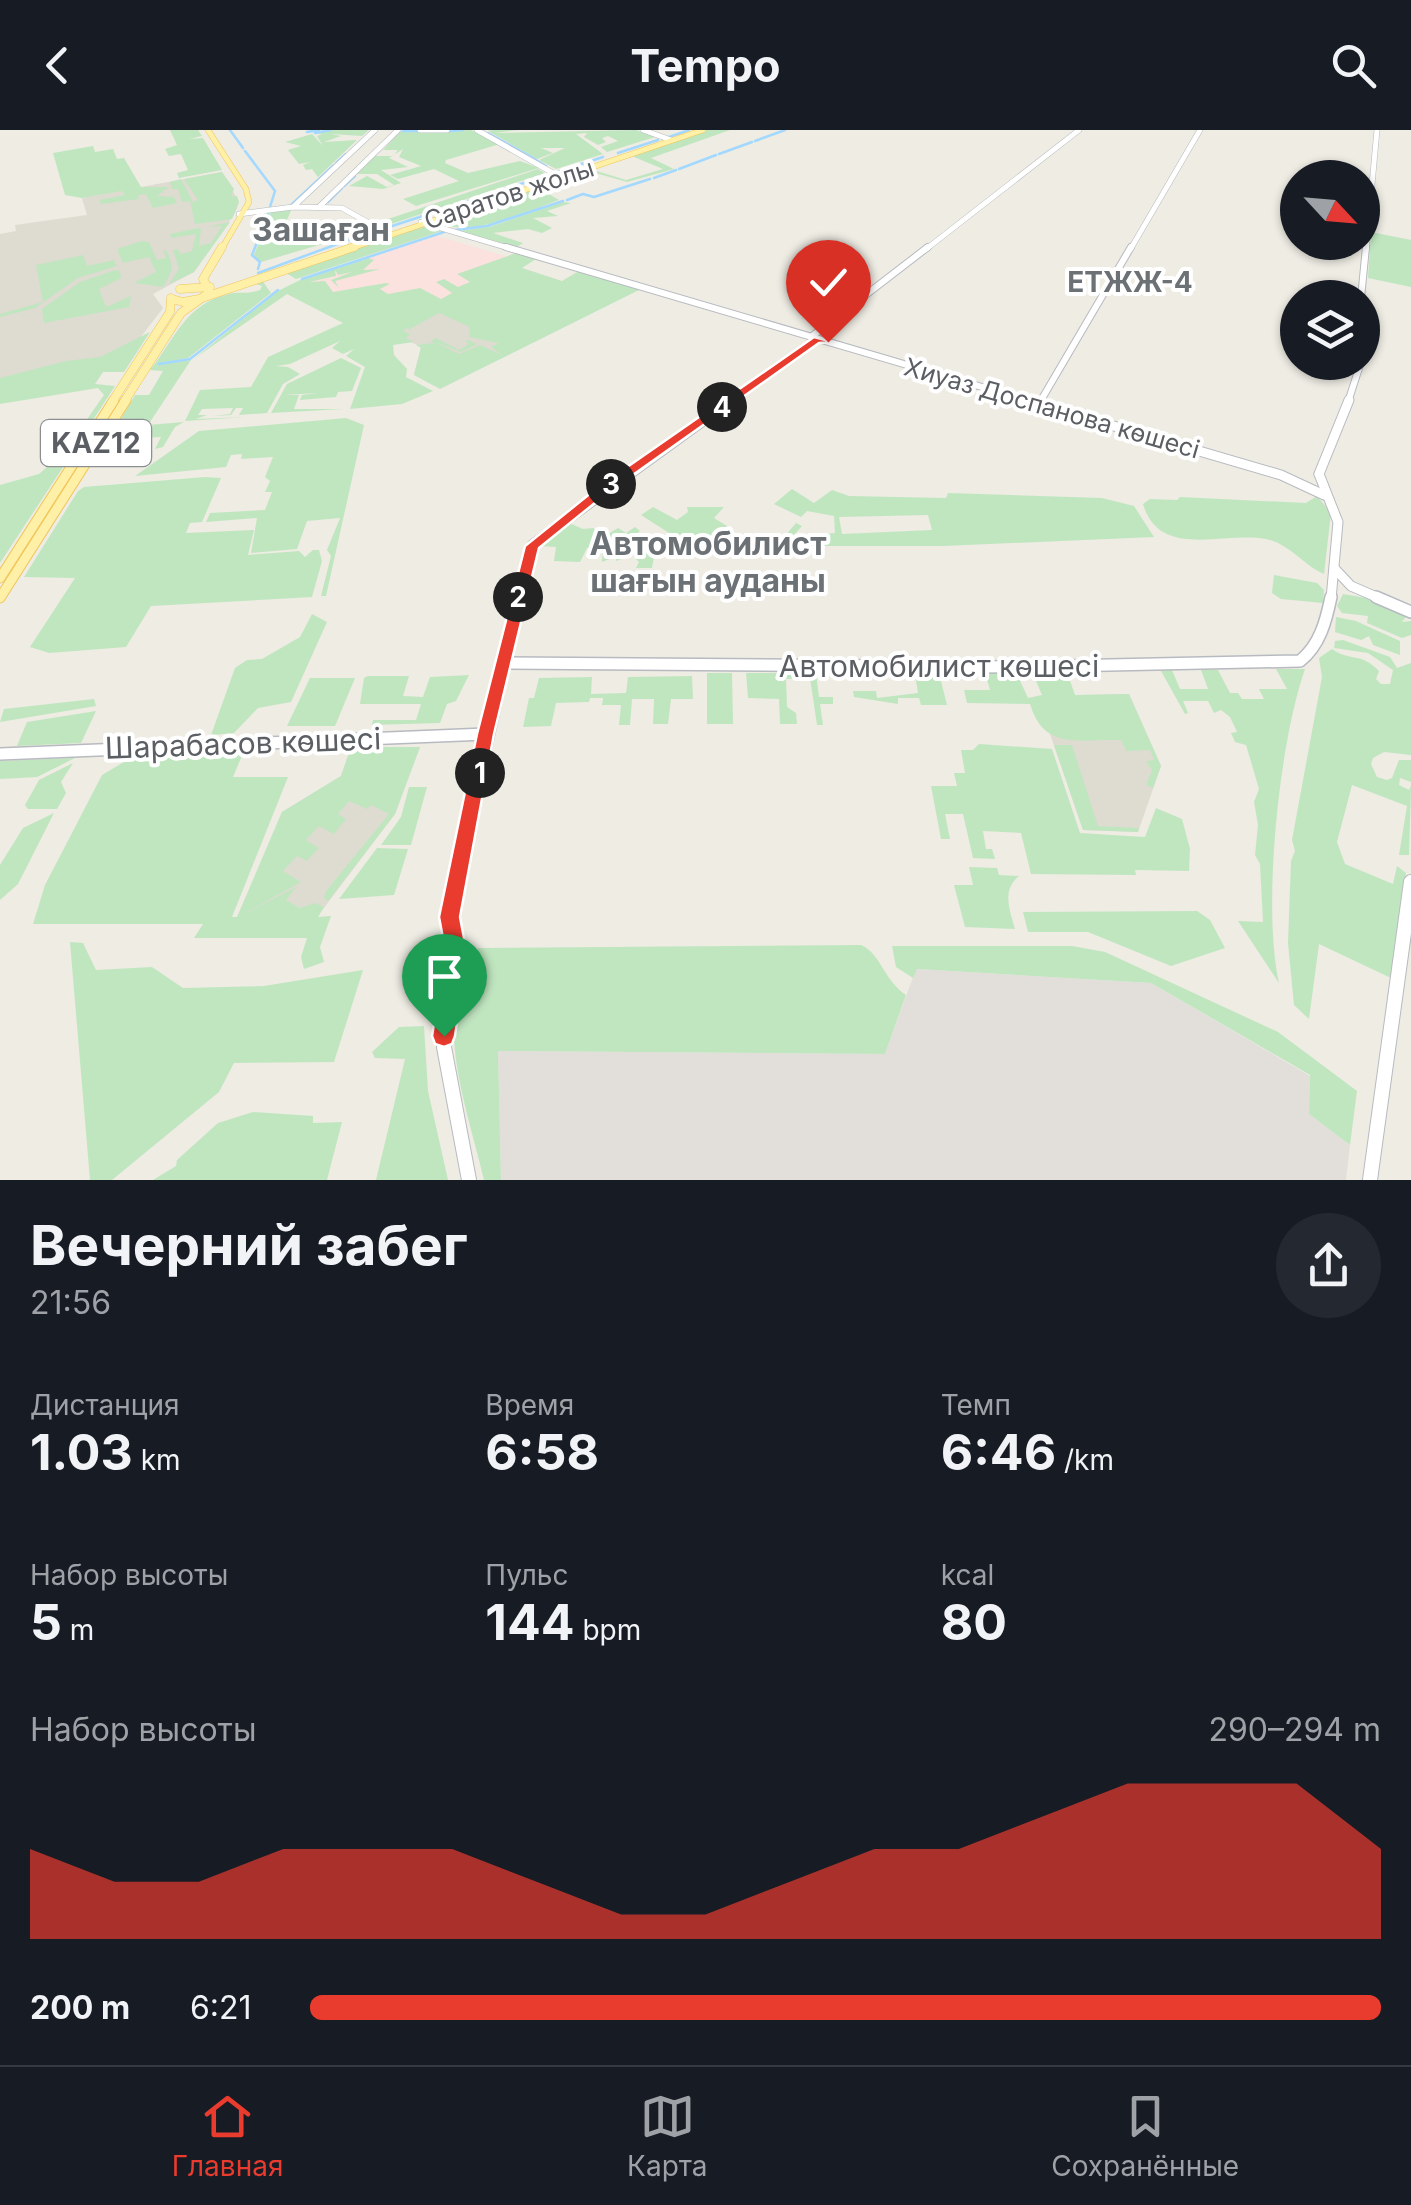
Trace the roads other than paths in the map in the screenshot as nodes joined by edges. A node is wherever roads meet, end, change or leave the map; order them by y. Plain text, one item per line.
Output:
1 (205, 130) edge
2 (375, 130) edge
3 (398, 130) edge
4 (420, 130) edge
5 (446, 130) edge
6 (477, 130) edge
7 (643, 130) edge
8 (701, 130) edge
9 (1079, 130) edge
10 (1200, 130) edge
11 (1377, 130) edge
12 (670, 140) junction
13 (560, 177) junction
14 (293, 206) junction
15 (319, 208) junction
16 (241, 214) junction
17 (422, 222) junction
18 (386, 233) junction
19 (1362, 280) edge
20 (205, 286) junction
21 (180, 289) junction
22 (203, 298) junction
23 (172, 299) junction
24 (814, 338) junction
25 (1355, 380) edge
26 (1039, 404) junction
27 (1320, 474) junction
28 (1281, 475) junction
29 (1327, 498) junction
30 (1334, 564) junction
31 (0, 578) edge
32 (1359, 590) junction
33 (1332, 596) junction
34 (0, 598) edge
35 (1411, 612) edge
36 (502, 663) junction
37 (486, 734) junction
38 (0, 754) edge
39 (1411, 882) edge
40 (469, 1180) edge
41 (1370, 1180) edge

1 - 16 main road
2 - 14 street
3 - 15 street
4 - 5 street
6 - 13 street
7 - 12 street
8 - 12 main road, Саратов жолы
9 - 24 street
10 - 26 street
11 - 19 street
12 - 13 main road, Саратов жолы
13 - 17 main road, Саратов жолы
14 - 15 street
14 - 16 street
15 - 18 street
16 - 20 main road
16 - 21 main road, KAZ12
17 - 18 main road, Саратов жолы
17 - 22 main road, Саратов жолы
17 - 24 street, Хиуаз Доспанова көшесі
18 - 20 main road, Саратов жолы
20 - 21 main road, Саратов жолы
20 - 22 main road
21 - 23 main road, KAZ12
22 - 23 main road
22 - 34 main road, KAZ12
23 - 31 main road, KAZ12
24 - 26 street, Хиуаз Доспанова көшесі
24 - 36 street
25 - 27 street
26 - 28 street, Хиуаз Доспанова көшесі
27 - 28 street
27 - 29 street, Автомобилист көшесі
28 - 29 street
29 - 30 street, Автомобилист көшесі
30 - 32 street
30 - 33 street, Автомобилист көшесі
32 - 33 street
32 - 35 street
33 - 36 street, Автомобилист көшесі
36 - 37 street
37 - 38 street, Шарабасов көшесі
37 - 40 street
39 - 41 street

